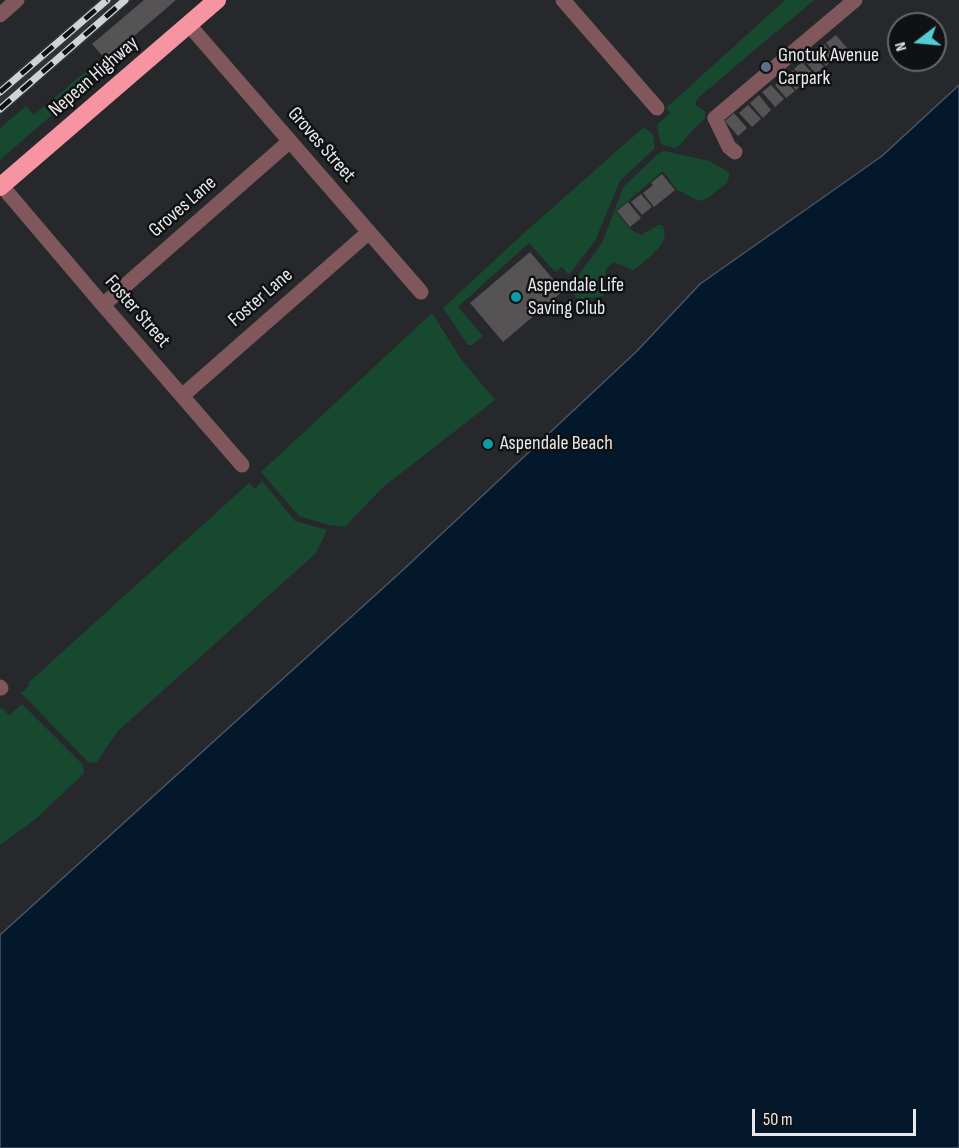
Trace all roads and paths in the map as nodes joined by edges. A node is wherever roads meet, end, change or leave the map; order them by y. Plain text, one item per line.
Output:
1 (17, 0) edge
2 (217, 0) edge
3 (562, 0) edge
4 (855, 0) edge
5 (0, 15) edge
6 (189, 25) junction
7 (657, 108) dead end
8 (291, 141) junction
9 (735, 152) dead end
10 (1, 187) edge
11 (369, 232) junction
12 (421, 292) dead end
13 (102, 305) junction
14 (182, 396) junction
15 (242, 465) dead end

1 - 5 street
2 - 6 highway, Nepean Highway
3 - 7 street
4 - 9 street
6 - 8 street, Groves Street
6 - 10 highway, Nepean Highway
8 - 11 street, Groves Street
8 - 13 street, Groves Lane
10 - 13 street, Foster Street
11 - 12 street, Groves Street
11 - 14 street, Foster Lane
13 - 14 street, Foster Street
14 - 15 street, Foster Street

